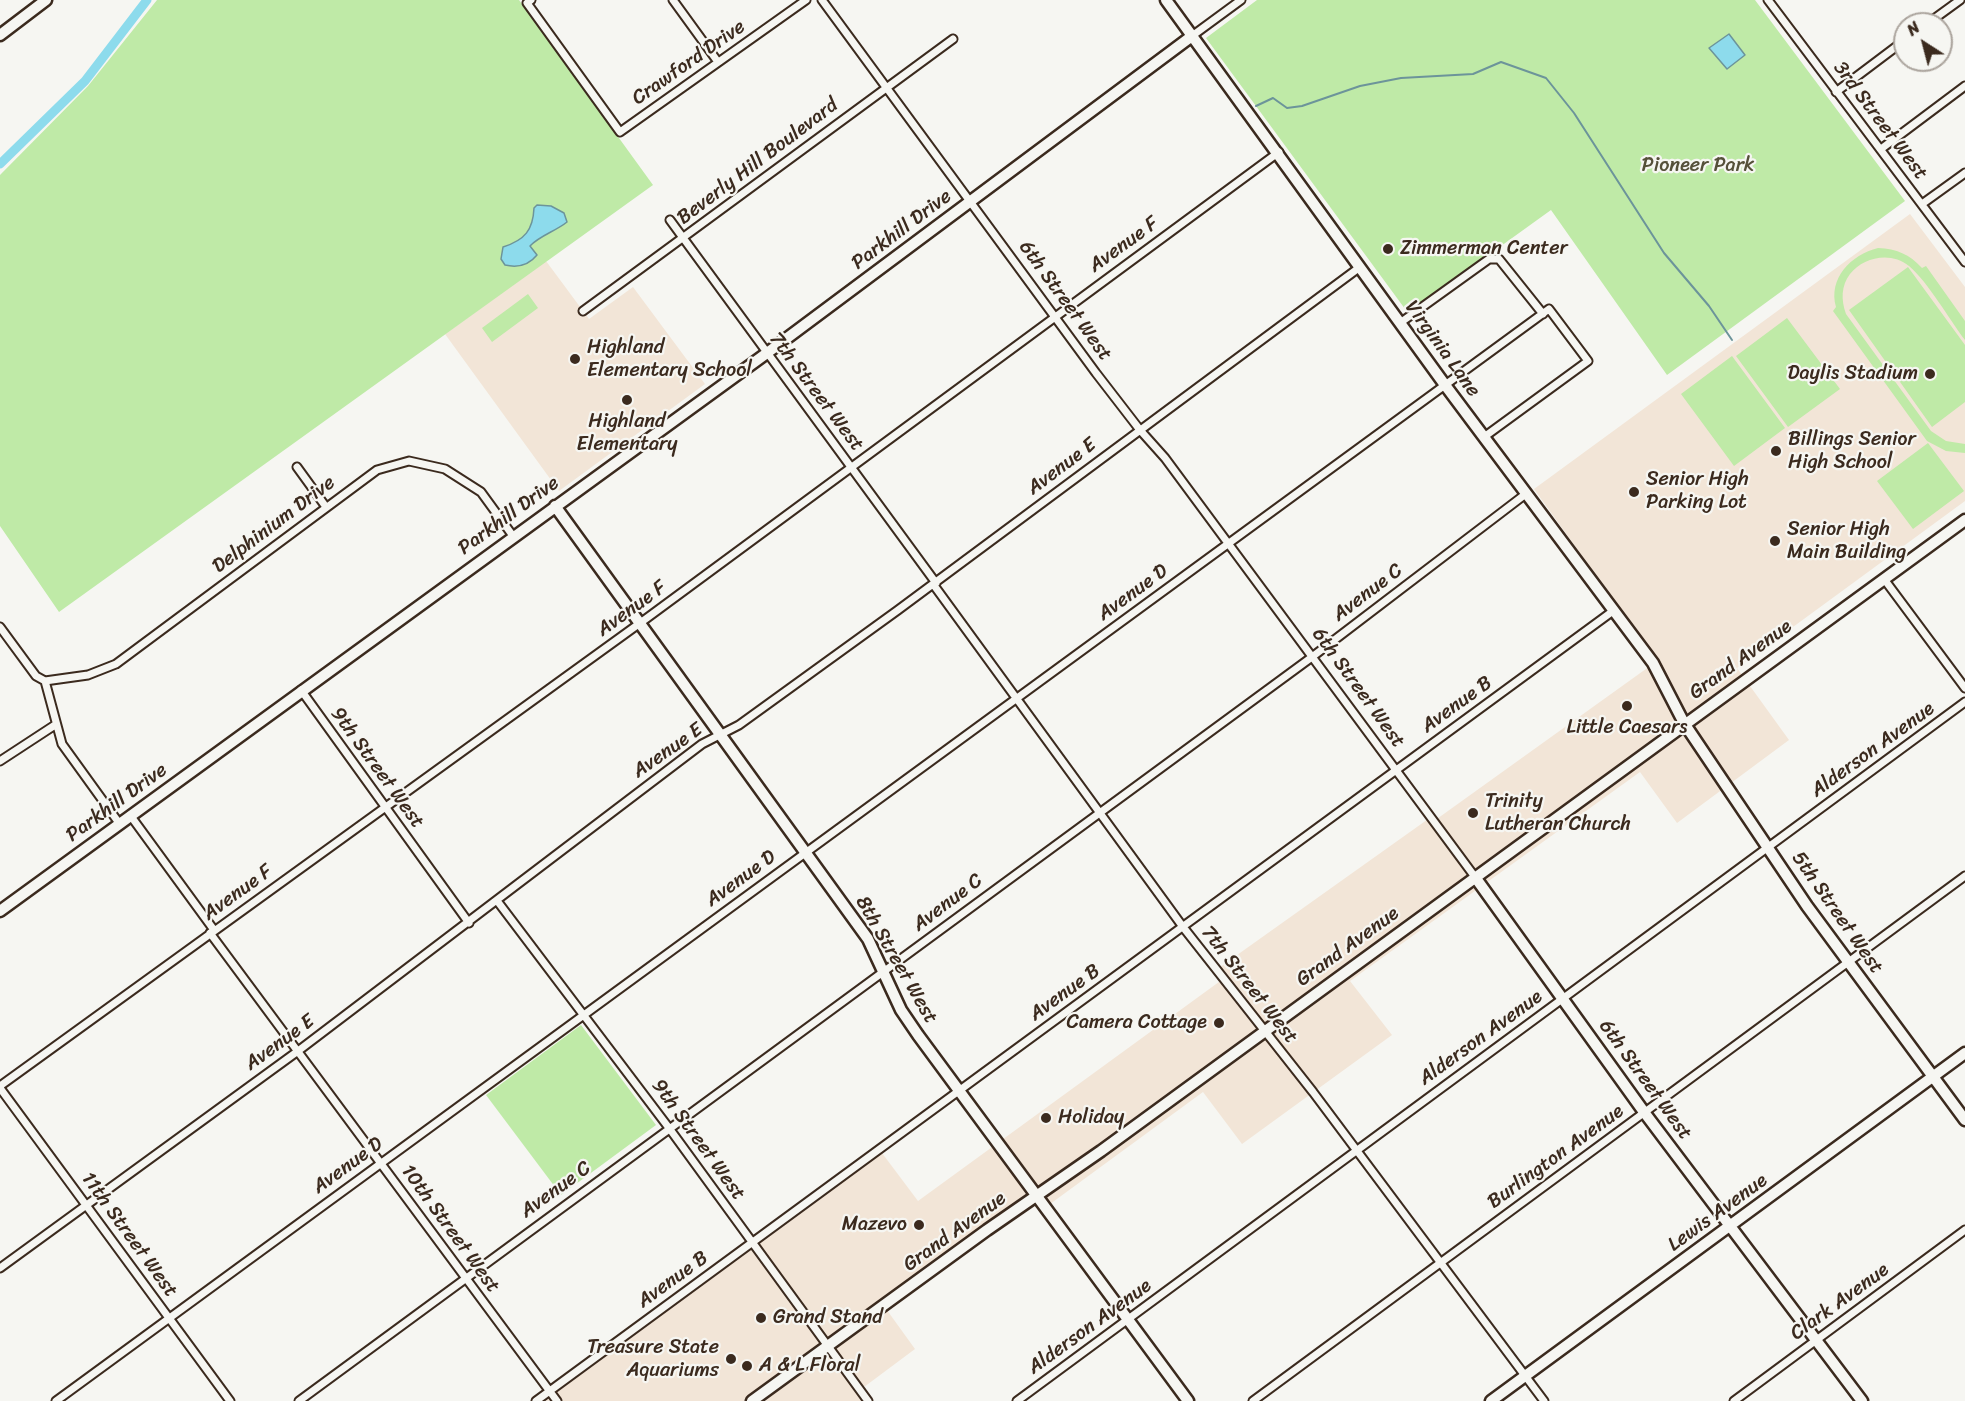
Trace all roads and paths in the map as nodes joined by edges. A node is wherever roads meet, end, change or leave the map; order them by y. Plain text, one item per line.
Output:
1 (46, 0) edge
2 (673, 0) edge
3 (806, 0) edge
4 (822, 0) edge
5 (1166, 0) edge
6 (1241, 0) edge
7 (1768, 0) edge
8 (1960, 0) edge
9 (529, 2) edge
10 (1944, 12) edge
11 (0, 34) edge
12 (1192, 36) junction
13 (952, 39) dead end
14 (1893, 49) edge
15 (718, 62) junction
16 (1965, 86) edge
17 (886, 87) junction
18 (1836, 92) junction
19 (1881, 148) junction
20 (1279, 152) junction
21 (1965, 173) edge
22 (970, 202) junction
23 (1923, 204) junction
24 (670, 220) dead end
25 (683, 238) junction
26 (1965, 262) edge
27 (1360, 267) junction
28 (583, 311) dead end
29 (1546, 311) junction
30 (1054, 316) junction
31 (1400, 323) junction
32 (766, 353) junction
33 (1445, 385) junction
34 (1140, 430) junction
35 (1484, 437) junction
36 (297, 466) dead end
37 (852, 466) junction
38 (1527, 493) junction
39 (555, 506) junction
40 (326, 507) junction
41 (1965, 520) edge
42 (513, 536) junction
43 (1228, 543) junction
44 (1884, 579) junction
45 (934, 584) junction
46 (1613, 611) junction
47 (640, 623) junction
48 (0, 627) edge
49 (1312, 657) junction
50 (45, 681) junction
51 (1965, 688) edge
52 (301, 690) junction
53 (1016, 699) junction
54 (1965, 702) edge
55 (1684, 723) junction
56 (55, 725) junction
57 (721, 734) junction
58 (0, 761) edge
59 (1396, 770) junction
60 (385, 808) junction
61 (1098, 812) junction
62 (130, 815) junction
63 (119, 823) junction
64 (1768, 847) junction
65 (807, 852) junction
66 (1965, 876) edge
67 (1475, 877) junction
68 (498, 902) junction
69 (0, 911) edge
70 (469, 923) junction
71 (1183, 927) junction
72 (212, 931) junction
73 (1848, 962) junction
74 (884, 971) junction
75 (1564, 998) junction
76 (583, 1014) junction
77 (1264, 1031) junction
78 (298, 1051) junction
79 (1965, 1053) edge
80 (1933, 1077) junction
81 (0, 1087) edge
82 (958, 1091) junction
83 (1644, 1112) junction
84 (1965, 1120) edge
85 (669, 1128) junction
86 (1356, 1151) junction
87 (381, 1163) junction
88 (1035, 1196) junction
89 (85, 1204) junction
90 (1731, 1225) junction
91 (1965, 1230) edge
92 (752, 1242) junction
93 (1442, 1262) junction
94 (0, 1268) edge
95 (465, 1277) junction
96 (170, 1319) junction
97 (1128, 1319) junction
98 (1817, 1339) junction
99 (827, 1347) junction
100 (1526, 1376) junction
101 (549, 1391) junction
102 (56, 1401) edge
103 (230, 1401) edge
104 (299, 1401) edge
105 (536, 1401) edge
106 (557, 1401) edge
107 (752, 1401) edge
108 (868, 1401) edge
109 (1017, 1401) edge
110 (1188, 1401) edge
111 (1253, 1401) edge
112 (1491, 1401) edge
113 (1544, 1401) edge
114 (1734, 1401) edge
115 (1862, 1401) edge

1 - 11 street
2 - 15 street
3 - 15 street, Crawford Drive
4 - 17 street, 6th Street West
5 - 12 street, Virginia Lane
6 - 12 street, Parkhill Drive
7 - 18 street, 3rd Street West
8 - 10 street
9 - 15 street, Crawford Drive
12 - 20 street, Virginia Lane
12 - 22 street, Parkhill Drive
13 - 17 street, Beverly Hill Boulevard
14 - 18 street
16 - 19 street
17 - 22 street, 6th Street West
17 - 25 street, Beverly Hill Boulevard
18 - 19 street, 3rd Street West
19 - 23 street, 3rd Street West
20 - 27 street, Virginia Lane
20 - 30 street, Avenue F
21 - 23 street
22 - 30 street, 6th Street West
22 - 32 street, Parkhill Drive
23 - 26 street, 3rd Street West
24 - 25 street, 7th Street West
25 - 28 street, Beverly Hill Boulevard
25 - 32 street, 7th Street West
27 - 31 street, Virginia Lane
27 - 34 street, Avenue E
29 - 31 street
29 - 33 street, Avenue D
29 - 35 street
30 - 34 street, 6th Street West
30 - 37 street, Avenue F
31 - 33 street, Virginia Lane
32 - 37 street, 7th Street West
32 - 39 street, Parkhill Drive
33 - 35 street, Virginia Lane
33 - 43 street, Avenue D
34 - 43 street, 6th Street West
34 - 45 street, Avenue E
35 - 38 street, Virginia Lane
36 - 40 street
37 - 45 street, 7th Street West
37 - 47 street, Avenue F
38 - 46 street, Virginia Lane
38 - 49 street, Avenue C
39 - 42 street, Parkhill Drive
39 - 47 street, 8th Street West
40 - 42 street, Delphinium Drive
40 - 50 street, Delphinium Drive
41 - 44 street, Grand Avenue
42 - 52 street, Parkhill Drive
43 - 49 street, 6th Street West
43 - 53 street, Avenue D
44 - 51 street
44 - 55 street, Grand Avenue
45 - 53 street, 7th Street West
45 - 57 street, Avenue E
46 - 55 street, Virginia Lane
46 - 59 street, Avenue B
47 - 57 street, 8th Street West
47 - 60 street, Avenue F
48 - 50 street
49 - 59 street, 6th Street West
49 - 61 street, Avenue C
50 - 56 street
52 - 60 street, 9th Street West
52 - 62 street, Parkhill Drive
53 - 61 street, 7th Street West
53 - 65 street, Avenue D
54 - 64 street, Alderson Avenue
55 - 64 street, 5th Street West
55 - 67 street, Grand Avenue
56 - 58 street
56 - 63 street
57 - 65 street, 8th Street West
57 - 68 street, Avenue E
59 - 67 street, 6th Street West
59 - 71 street, Avenue B
60 - 70 street, 9th Street West
60 - 72 street, Avenue F
61 - 71 street, 7th Street West
61 - 74 street, Avenue C
62 - 63 street, Parkhill Drive
62 - 72 street, 10th Street West
63 - 69 street, Parkhill Drive
64 - 73 street, 5th Street West
64 - 75 street, Alderson Avenue
65 - 74 street, 8th Street West
65 - 76 street, Avenue D
66 - 73 street, Burlington Avenue
67 - 75 street, 6th Street West
67 - 77 street, Grand Avenue
68 - 70 street, Avenue E
68 - 76 street, 9th Street West
70 - 78 street, Avenue E
71 - 77 street, 7th Street West
71 - 82 street, Avenue B
72 - 78 street, 10th Street West
72 - 81 street, Avenue F
73 - 80 street, 5th Street West
73 - 83 street, Burlington Avenue
74 - 82 street, 8th Street West
74 - 85 street, Avenue C
75 - 83 street, 6th Street West
75 - 86 street, Alderson Avenue
76 - 85 street, 9th Street West
76 - 87 street, Avenue D
77 - 86 street, 7th Street West
77 - 88 street, Grand Avenue
78 - 87 street, 10th Street West
78 - 89 street, Avenue E
79 - 80 street, Lewis Avenue
80 - 84 street, 5th Street West
80 - 90 street, Lewis Avenue
81 - 89 street, 11th Street West
82 - 88 street, 8th Street West
82 - 92 street, Avenue B
83 - 90 street, 6th Street West
83 - 93 street, Burlington Avenue
85 - 92 street, 9th Street West
85 - 95 street, Avenue C
86 - 93 street, 7th Street West
86 - 97 street, Alderson Avenue
87 - 95 street, 10th Street West
87 - 96 street, Avenue D
88 - 97 street, 8th Street West
88 - 99 street, Grand Avenue
89 - 94 street, Avenue E
89 - 96 street, 11th Street West
90 - 98 street, 6th Street West
90 - 100 street, Lewis Avenue
91 - 98 street, Clark Avenue
92 - 99 street, 9th Street West
92 - 101 street, Avenue B
93 - 100 street, 7th Street West
93 - 111 street, Burlington Avenue
95 - 101 street, 10th Street West
95 - 104 street, Avenue C
96 - 102 street, Avenue D
96 - 103 street, 11th Street West
97 - 109 street, Alderson Avenue
97 - 110 street, 8th Street West
98 - 114 street, Clark Avenue
98 - 115 street, 6th Street West
99 - 107 street, Grand Avenue
99 - 108 street, 9th Street West
100 - 112 street, Lewis Avenue
100 - 113 street, 7th Street West
101 - 105 street, Avenue B
101 - 106 street, 10th Street West

